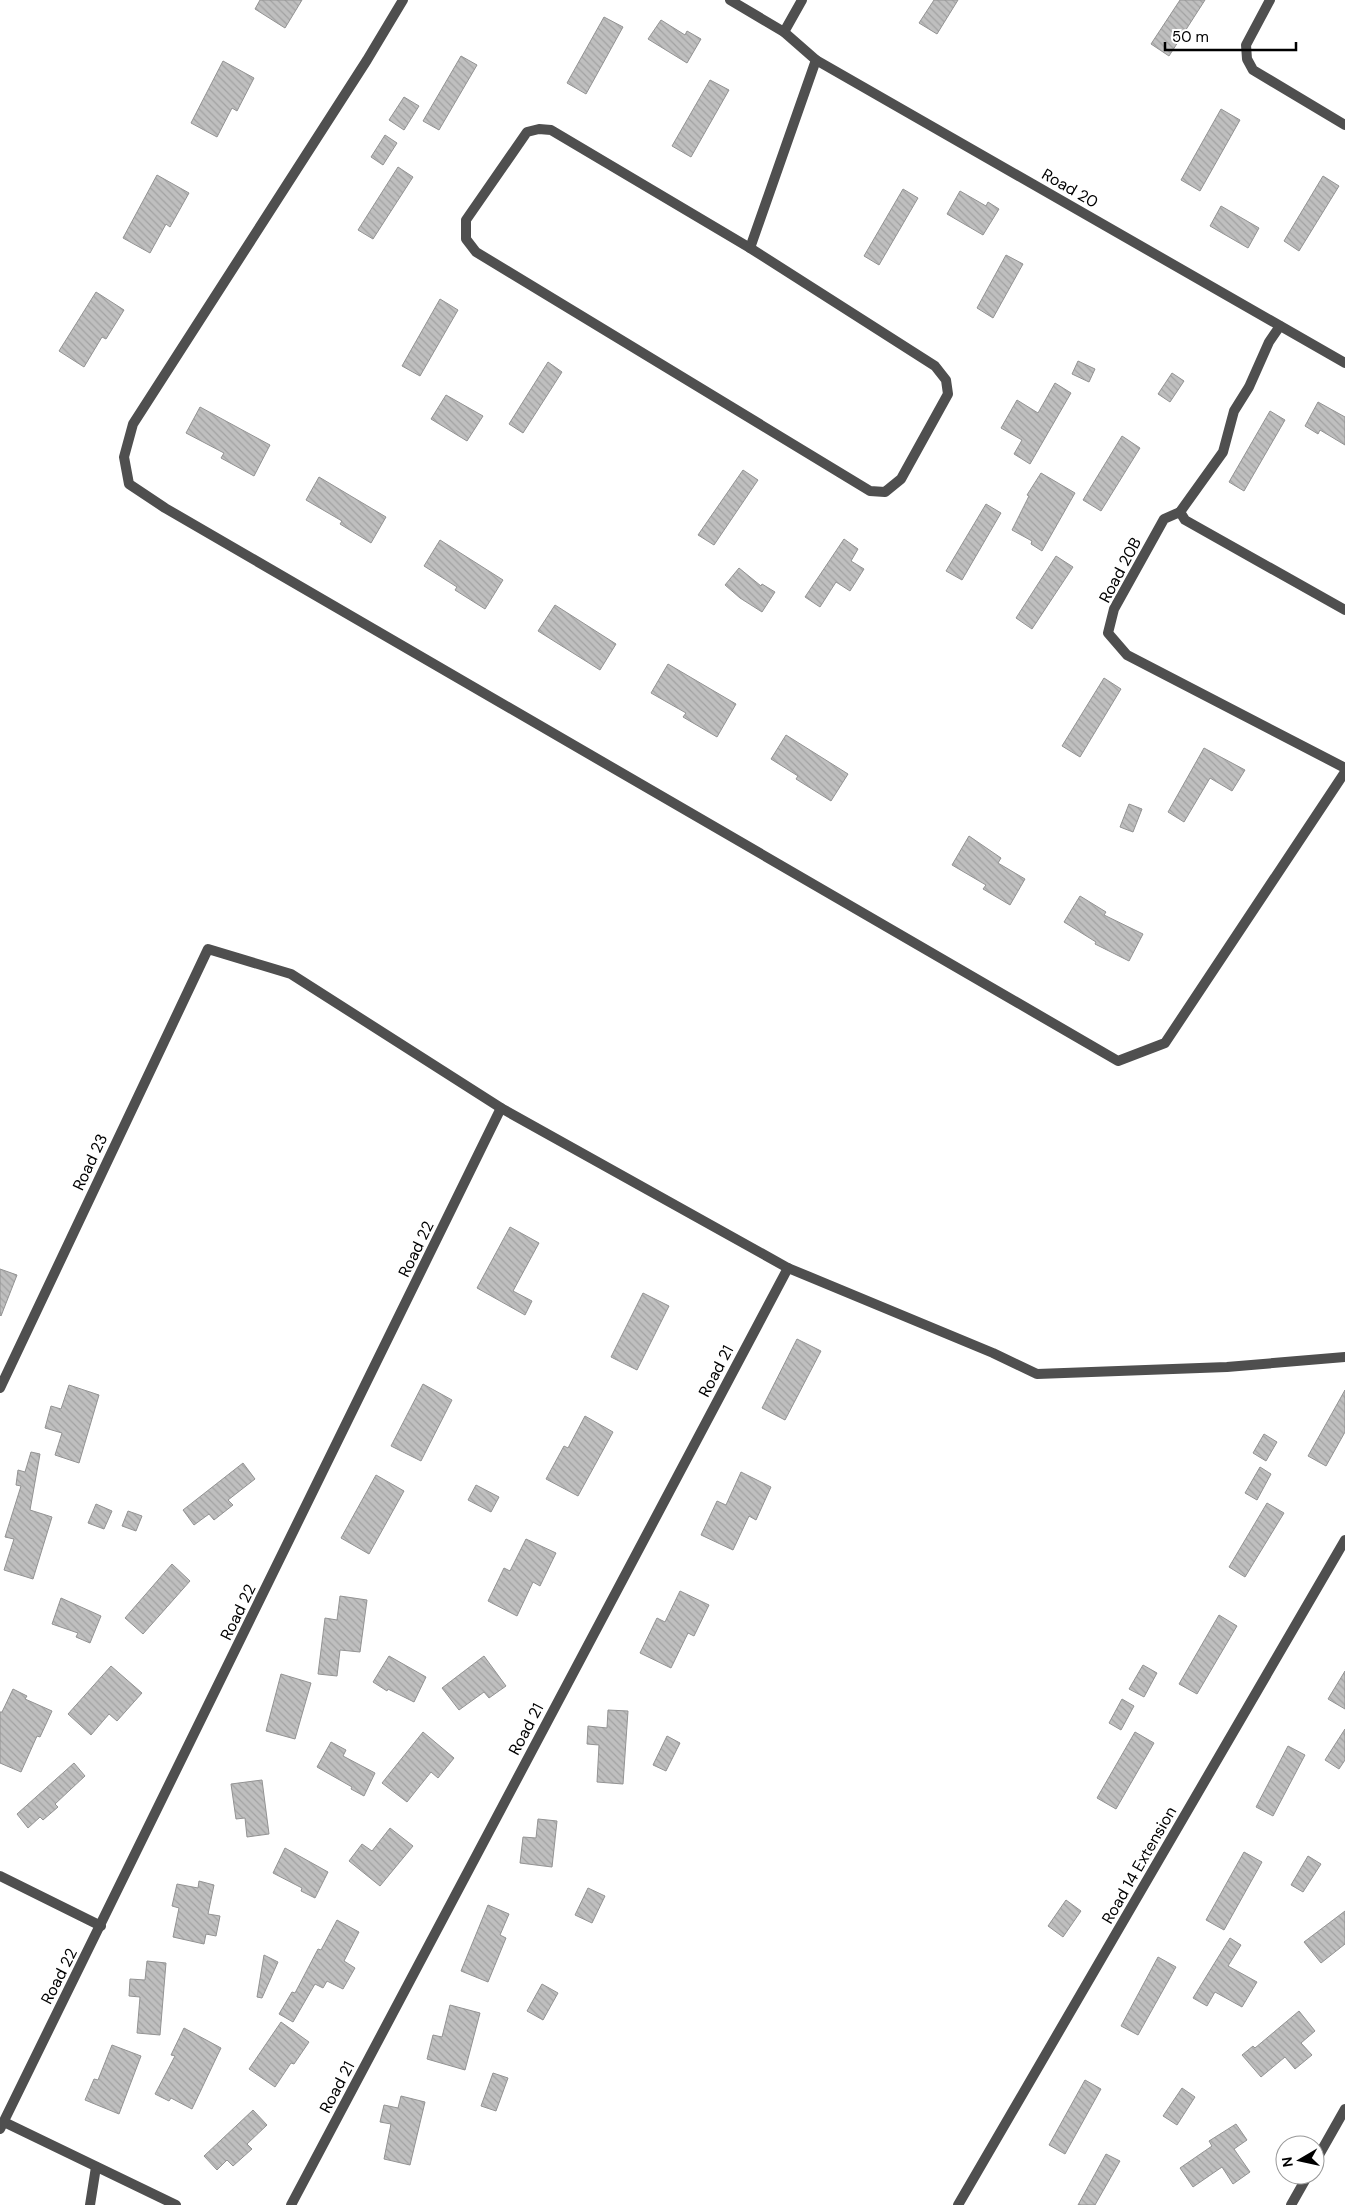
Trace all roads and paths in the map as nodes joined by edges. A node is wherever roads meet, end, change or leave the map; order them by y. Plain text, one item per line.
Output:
1 (403, 0) edge
2 (730, 0) edge
3 (802, 0) edge
4 (1270, 0) edge
5 (784, 32) junction
6 (816, 60) junction
7 (1345, 125) edge
8 (750, 248) junction
9 (1280, 326) junction
10 (1345, 363) edge
11 (1180, 512) junction
12 (1345, 610) edge
13 (1345, 768) edge
14 (1345, 772) edge
15 (501, 1108) junction
16 (788, 1268) junction
17 (1345, 1357) edge
18 (0, 1388) edge
19 (1345, 1540) edge
20 (0, 1876) edge
21 (101, 1926) junction
22 (1345, 2109) edge
23 (2, 2125) edge
24 (1325, 2144) edge
25 (96, 2167) junction
26 (1302, 2185) edge
27 (90, 2205) edge
28 (176, 2205) edge
29 (291, 2205) edge
30 (958, 2205) edge
31 (1291, 2205) edge

1 - 14 street
2 - 5 street, Road 20
3 - 5 street
4 - 7 street
5 - 6 street, Road 20
6 - 8 street
6 - 9 street, Road 20
8 - 8 street
9 - 10 street, Road 20
9 - 11 street
11 - 12 street
11 - 13 street, Road 20B
15 - 16 street
15 - 18 street, Road 23
15 - 21 street, Road 22
16 - 17 street
16 - 29 street, Road 21
19 - 30 street, Road 14 Extension
20 - 21 street
21 - 23 street, Road 22
22 - 24 street
23 - 25 street
25 - 27 street
25 - 28 street
26 - 31 street

